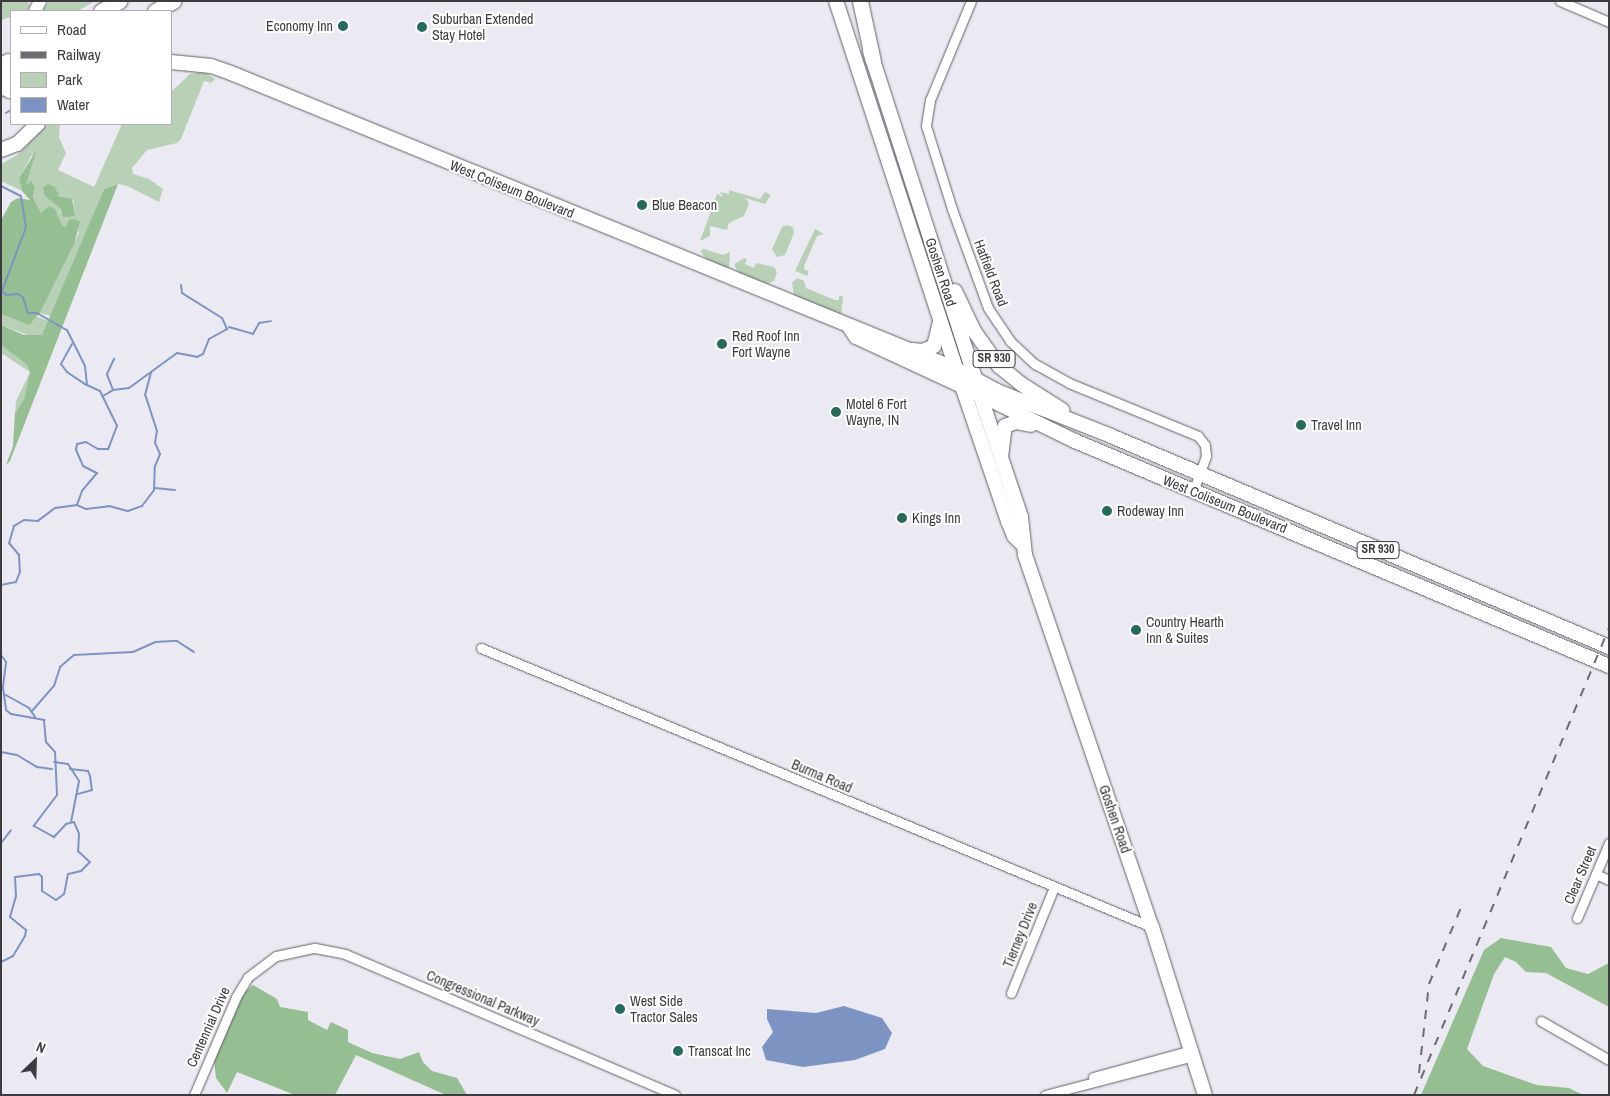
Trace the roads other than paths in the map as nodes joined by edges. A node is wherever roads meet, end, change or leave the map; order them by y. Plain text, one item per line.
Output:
1 (120, 1) edge
2 (173, 1) edge
3 (836, 1) edge
4 (853, 1) edge
5 (860, 1) edge
6 (970, 1) edge
7 (1560, 1) edge
8 (103, 10) edge
9 (157, 10) edge
10 (1609, 22) edge
11 (873, 61) junction
12 (172, 62) edge
13 (7, 64) edge
14 (7, 90) edge
15 (37, 125) edge
16 (1, 144) edge
17 (16, 144) junction
18 (1, 150) edge
19 (928, 235) junction
20 (940, 319) junction
21 (850, 328) junction
22 (912, 350) junction
23 (956, 370) junction
24 (976, 382) junction
25 (962, 386) junction
26 (981, 398) junction
27 (1046, 428) junction
28 (1111, 436) junction
29 (1001, 457) junction
30 (1201, 474) junction
31 (1193, 491) junction
32 (1022, 544) junction
33 (1609, 647) edge
34 (481, 648) dead end
35 (1609, 666) edge
36 (1609, 843) edge
37 (1596, 874) junction
38 (1609, 880) edge
39 (1054, 887) junction
40 (1577, 918) dead end
41 (1152, 927) junction
42 (276, 956) joint
43 (1011, 993) dead end
44 (1540, 1020) dead end
45 (1193, 1053) junction
46 (1609, 1060) edge
47 (194, 1095) edge
48 (675, 1095) edge
49 (1045, 1095) edge
50 (1205, 1095) edge

1 - 8 highway
2 - 9 highway
3 - 20 main road, SR 930
4 - 11 main road, Goshen Road / SR 930
5 - 11 highway
6 - 30 street, Hatfield Road
7 - 10 street
11 - 19 main road, Goshen Road / SR 930
12 - 21 main road, West Coliseum Boulevard
13 - 14 main road
15 - 17 main road
16 - 17 main road
17 - 18 main road
19 - 24 main road, Goshen Road
19 - 28 main road, SR 930
20 - 22 main road
20 - 23 main road, SR 930
21 - 22 main road, West Coliseum Boulevard
21 - 25 main road, West Coliseum Boulevard
22 - 23 main road, West Coliseum Boulevard
23 - 24 main road, West Coliseum Boulevard
23 - 25 main road, SR 930
24 - 26 main road, Goshen Road
24 - 28 main road, West Coliseum Boulevard
25 - 26 main road, West Coliseum Boulevard / SR 930
25 - 32 main road, Goshen Road
26 - 27 main road, West Coliseum Boulevard / SR 930
26 - 29 main road, Goshen Road
27 - 29 main road
27 - 31 main road, West Coliseum Boulevard / SR 930
28 - 30 main road, West Coliseum Boulevard / SR 930
29 - 32 main road, Goshen Road
30 - 31 street, Hatfield Road
30 - 33 main road, West Coliseum Boulevard / SR 930
31 - 35 main road, West Coliseum Boulevard / SR 930
32 - 41 main road, Goshen Road
34 - 39 street, Burma Road
36 - 37 street, Clear Street
37 - 38 street
37 - 40 street, Clear Street
39 - 41 street, Burma Road
39 - 43 street, Tierney Drive
41 - 45 main road, Goshen Road
42 - 47 street, Centennial Drive
42 - 48 street, Congressional Parkway
44 - 46 street
45 - 49 street
45 - 50 main road, Goshen Road

